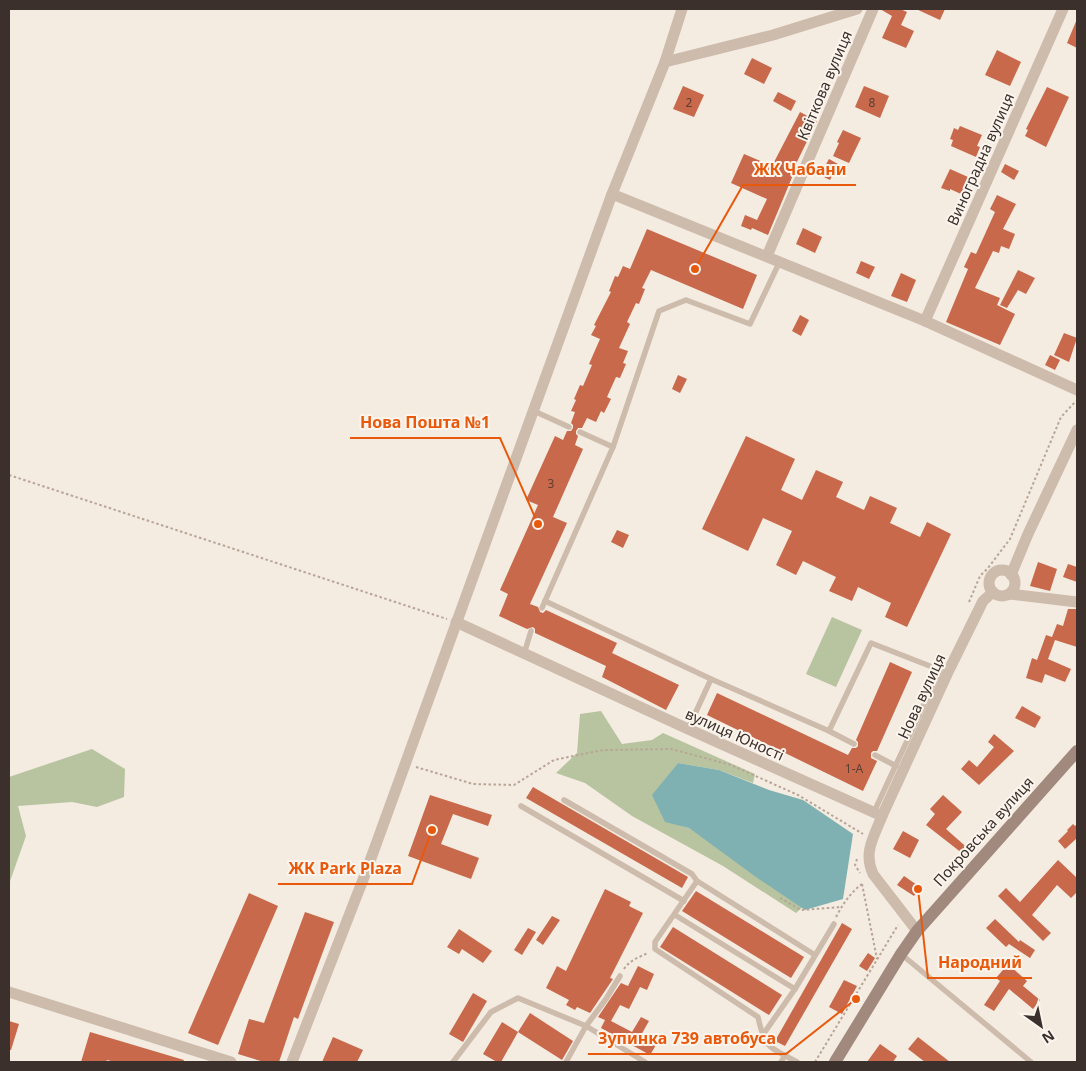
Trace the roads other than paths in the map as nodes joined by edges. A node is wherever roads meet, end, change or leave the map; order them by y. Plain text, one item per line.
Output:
1 (682, 9) edge
2 (857, 9) edge
3 (873, 9) edge
4 (1063, 9) edge
5 (665, 62) junction
6 (612, 194) junction
7 (767, 256) junction
8 (780, 261) junction
9 (924, 321) junction
10 (1077, 390) edge
11 (534, 411) junction
12 (569, 427) dead end
13 (1077, 430) edge
14 (580, 432) dead end
15 (614, 447) junction
16 (1012, 575) junction
17 (993, 592) junction
18 (1009, 594) junction
19 (545, 601) junction
20 (1077, 602) edge
21 (542, 608) dead end
22 (456, 622) junction
23 (532, 631) dead end
24 (524, 654) junction
25 (711, 680) junction
26 (688, 729) junction
27 (829, 731) junction
28 (854, 744) dead end
29 (1077, 751) edge
30 (875, 755) dead end
31 (896, 766) junction
32 (564, 800) dead end
33 (521, 806) dead end
34 (878, 814) junction
35 (697, 882) junction
36 (684, 901) junction
37 (675, 915) junction
38 (834, 924) dead end
39 (917, 931) junction
40 (901, 954) junction
41 (815, 955) junction
42 (620, 976) road end
43 (795, 989) junction
44 (9, 992) edge
45 (586, 1026) junction
46 (762, 1036) junction
47 (785, 1055) junction
48 (231, 1062) edge
49 (292, 1062) edge
50 (453, 1062) edge
51 (566, 1062) edge
52 (645, 1062) edge
53 (781, 1062) edge
54 (797, 1062) edge
55 (835, 1062) edge
56 (1031, 1062) edge

1 - 5 street
2 - 5 street
3 - 7 street, Квіткова вулиця
4 - 9 street, Виноградна вулиця
5 - 6 street
6 - 7 street
6 - 11 street
7 - 8 street
8 - 9 street
8 - 15 lane
9 - 10 street
11 - 12 lane
11 - 22 street
13 - 16 street
14 - 15 lane
15 - 19 lane
16 - 17 street
16 - 18 street
17 - 18 street
17 - 34 street, Нова вулиця
18 - 20 street
19 - 21 lane
19 - 25 lane
22 - 24 street, вулиця Юності
22 - 49 street
23 - 24 lane
24 - 26 street, вулиця Юності
25 - 26 lane
25 - 27 lane
26 - 34 street, вулиця Юності
27 - 28 lane
27 - 31 lane
29 - 39 street, Покровська вулиця
30 - 31 lane
31 - 34 lane
32 - 35 lane
33 - 36 lane
34 - 39 street
35 - 36 lane
35 - 41 lane
36 - 37 lane
37 - 43 lane
37 - 46 lane
38 - 41 lane
39 - 40 street, Покровська вулиця
40 - 55 street, Покровська вулиця
40 - 56 lane
41 - 43 lane
42 - 45 lane
43 - 46 lane
44 - 48 street
45 - 50 lane
45 - 51 lane
45 - 52 lane
46 - 47 lane
47 - 53 lane
47 - 54 lane

